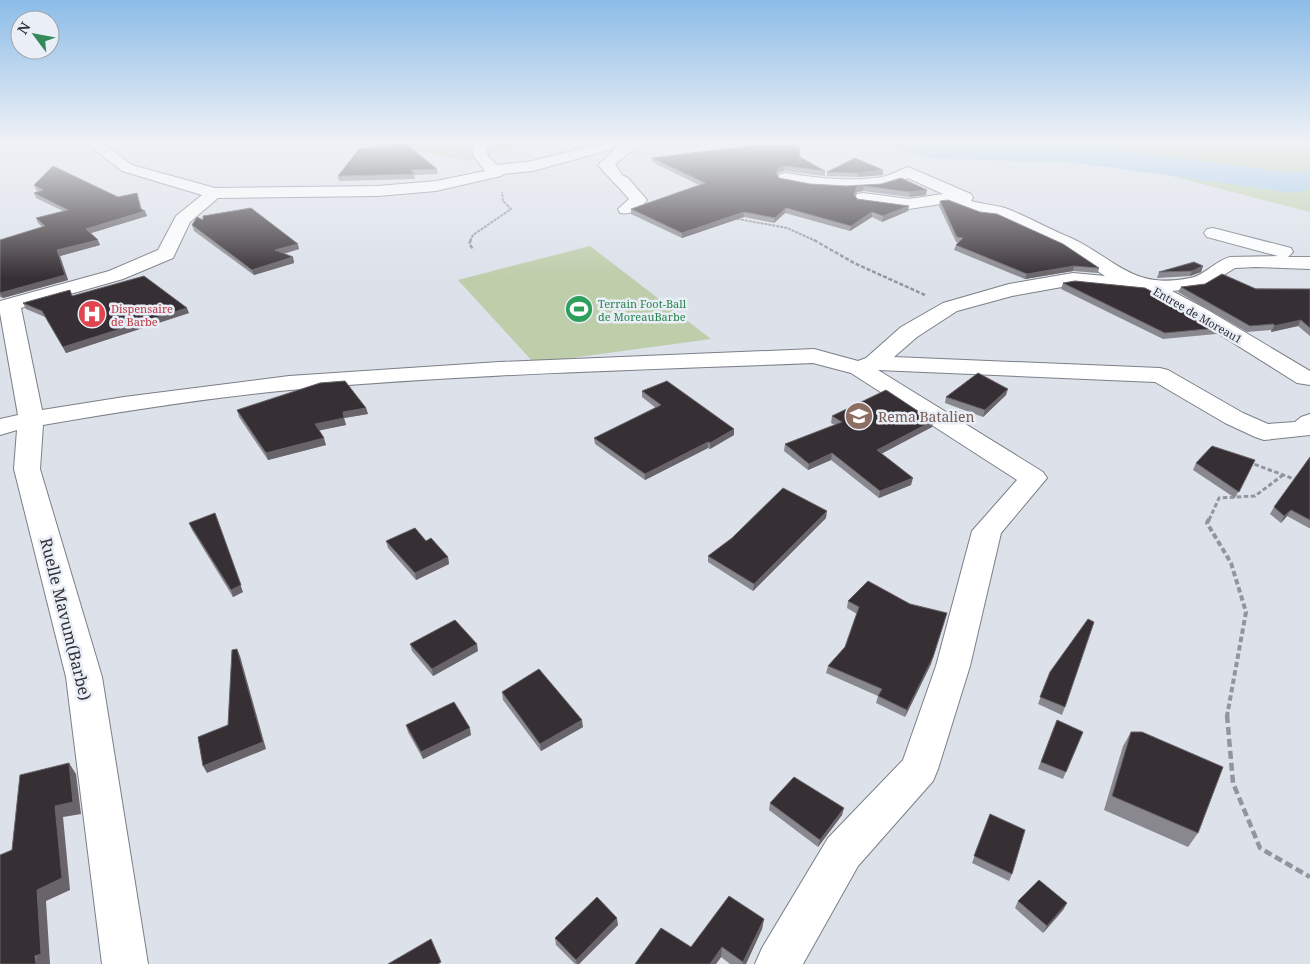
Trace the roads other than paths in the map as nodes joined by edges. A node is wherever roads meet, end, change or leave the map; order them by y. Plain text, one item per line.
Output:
1 (197, 188) edge
2 (413, 188) edge
3 (628, 188) edge
4 (945, 188) edge
5 (214, 193) junction
6 (863, 198) edge
7 (626, 209) dead end
8 (985, 211) junction
9 (1213, 233) dead end
10 (1310, 258) edge
11 (1310, 263) edge
12 (1148, 287) junction
13 (5, 306) edge
14 (866, 365) junction
15 (1308, 381) edge
16 (1310, 422) edge
17 (15, 423) edge
18 (125, 964) edge
19 (778, 964) edge

1 - 5 street
2 - 5 street
3 - 7 street
4 - 8 street
5 - 13 street
6 - 8 street
8 - 12 street
9 - 10 street
11 - 12 street
12 - 14 street, Entree de Moreau1
12 - 15 street, Entree de Moreau1
13 - 17 street, Ruelle Mavum(Barbe)
14 - 16 street
14 - 17 street
14 - 19 street
17 - 18 street, Ruelle Mavum(Barbe)

